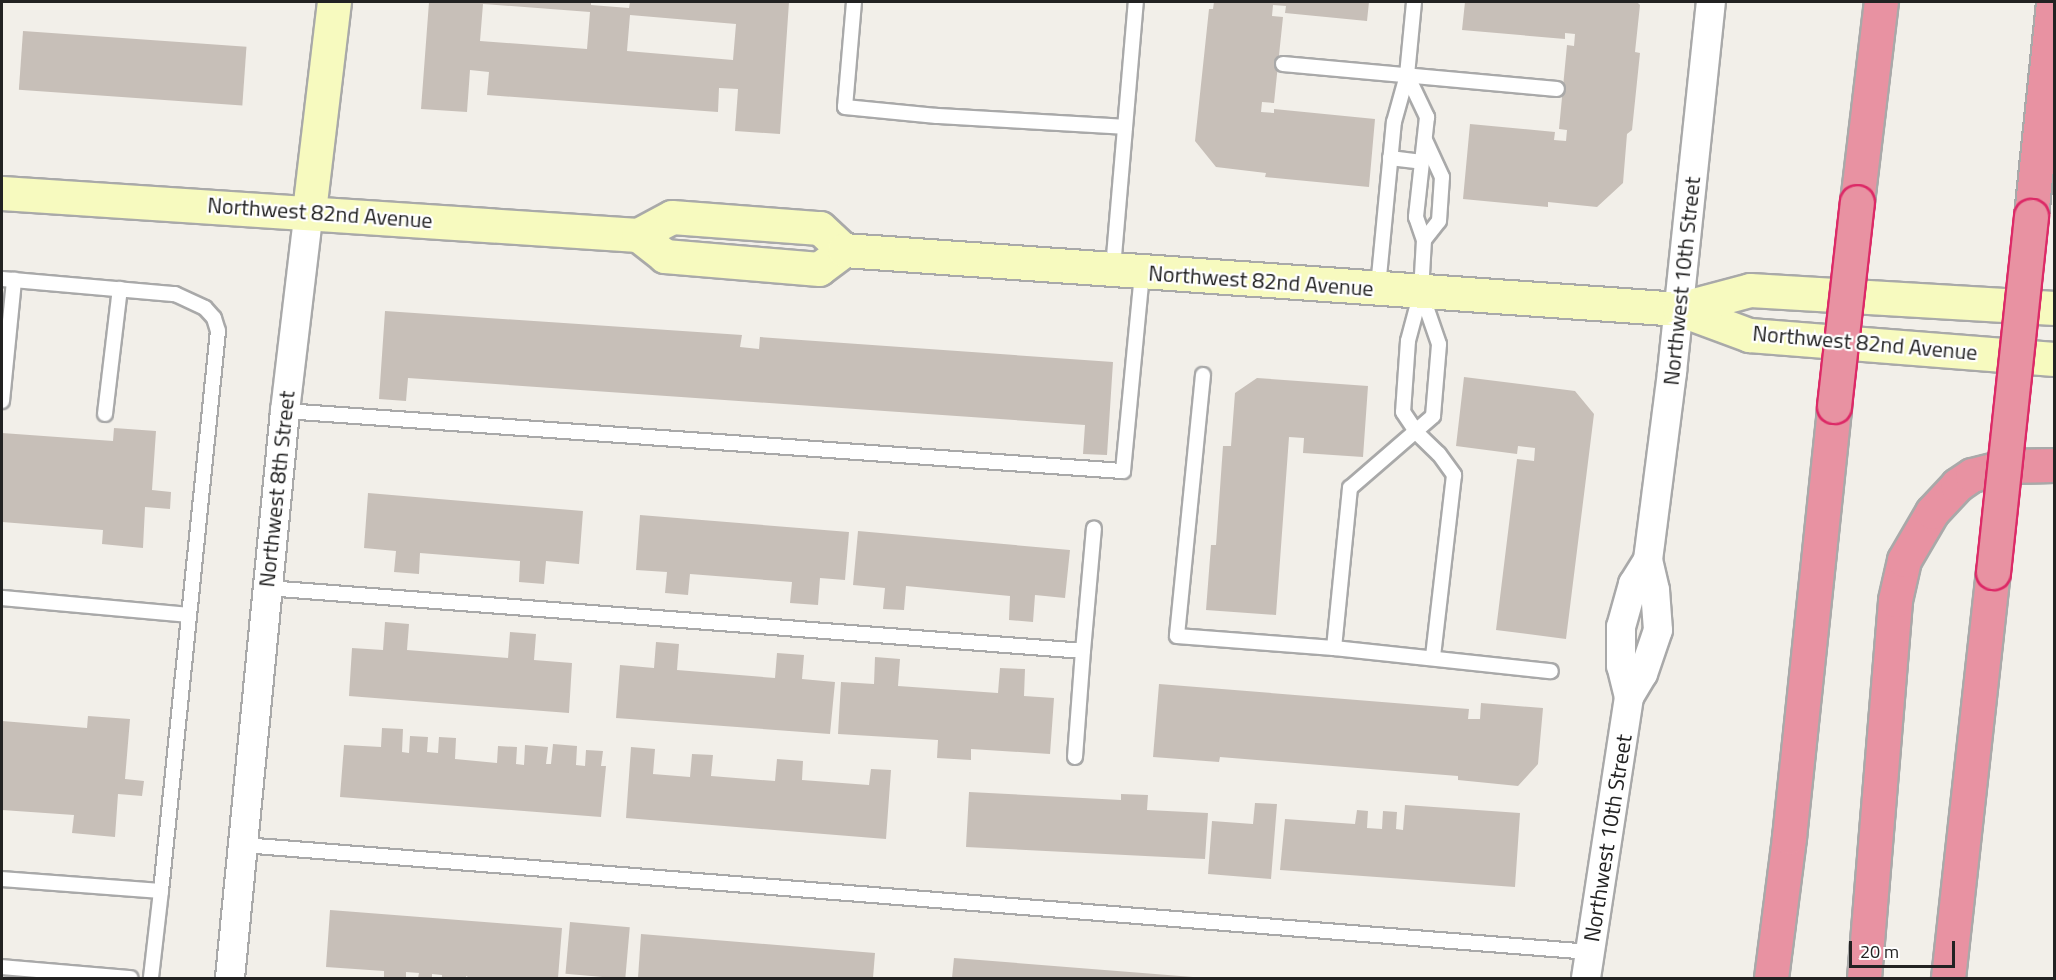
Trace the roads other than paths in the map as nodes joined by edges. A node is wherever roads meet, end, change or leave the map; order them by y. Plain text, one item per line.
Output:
1 (334, 2) edge
2 (854, 2) edge
3 (1136, 2) edge
4 (1414, 2) edge
5 (1711, 2) edge
6 (1881, 2) edge
7 (2053, 2) edge
8 (1283, 64) dead end
9 (1407, 75) junction
10 (1557, 89) dead end
11 (1125, 127) junction
12 (1424, 140) junction
13 (1390, 158) junction
14 (1422, 162) junction
15 (2, 193) edge
16 (309, 211) junction
17 (1424, 240) junction
18 (1127, 271) junction
19 (8, 279) edge
20 (120, 289) junction
21 (1378, 289) junction
22 (1420, 292) junction
23 (2055, 308) edge
24 (1679, 309) junction
25 (2055, 359) edge
26 (1203, 375) dead end
27 (2, 401) edge
28 (285, 411) junction
29 (105, 414) dead end
30 (1416, 433) junction
31 (2055, 465) edge
32 (1094, 528) dead end
33 (267, 588) junction
34 (2, 598) edge
35 (188, 615) junction
36 (1334, 648) junction
37 (1083, 651) junction
38 (1433, 657) junction
39 (1551, 671) dead end
40 (1075, 757) dead end
41 (243, 845) junction
42 (2, 879) edge
43 (161, 891) junction
44 (1588, 965) edge
45 (2, 967) edge
46 (131, 978) edge
47 (151, 978) edge
48 (230, 978) edge
49 (1771, 978) edge
50 (1864, 978) edge
51 (1948, 978) edge

1 - 16 street, Northwest 8th Street
2 - 11 lane
3 - 11 lane
4 - 9 lane
5 - 24 street, Northwest 10th Street
6 - 49 highway, bridge
7 - 51 highway, bridge
8 - 9 lane
9 - 10 lane
9 - 12 lane
9 - 13 lane
11 - 18 lane
12 - 14 lane
12 - 17 lane
13 - 14 lane
13 - 21 lane
14 - 17 lane
15 - 16 street, Northwest 82nd Avenue
16 - 18 street, Northwest 82nd Avenue
16 - 28 street, Northwest 8th Street
17 - 22 lane
18 - 21 street, Northwest 82nd Avenue
18 - 28 lane
19 - 20 lane
19 - 27 lane
20 - 29 lane
20 - 35 lane
21 - 22 street, Northwest 82nd Avenue
22 - 24 street, Northwest 82nd Avenue
22 - 30 lane
22 - 30 lane
23 - 24 street, Northwest 82nd Avenue
24 - 25 street, Northwest 82nd Avenue
24 - 44 street, Northwest 10th Street
26 - 36 lane
28 - 33 street, Northwest 8th Street
30 - 36 lane
30 - 38 lane
31 - 50 highway
32 - 37 lane
33 - 37 lane
33 - 41 street, Northwest 8th Street
34 - 35 lane
35 - 43 lane
36 - 38 lane
37 - 40 lane
38 - 39 lane
41 - 44 lane
41 - 48 street, Northwest 8th Street
42 - 43 lane
43 - 47 lane
45 - 46 lane

